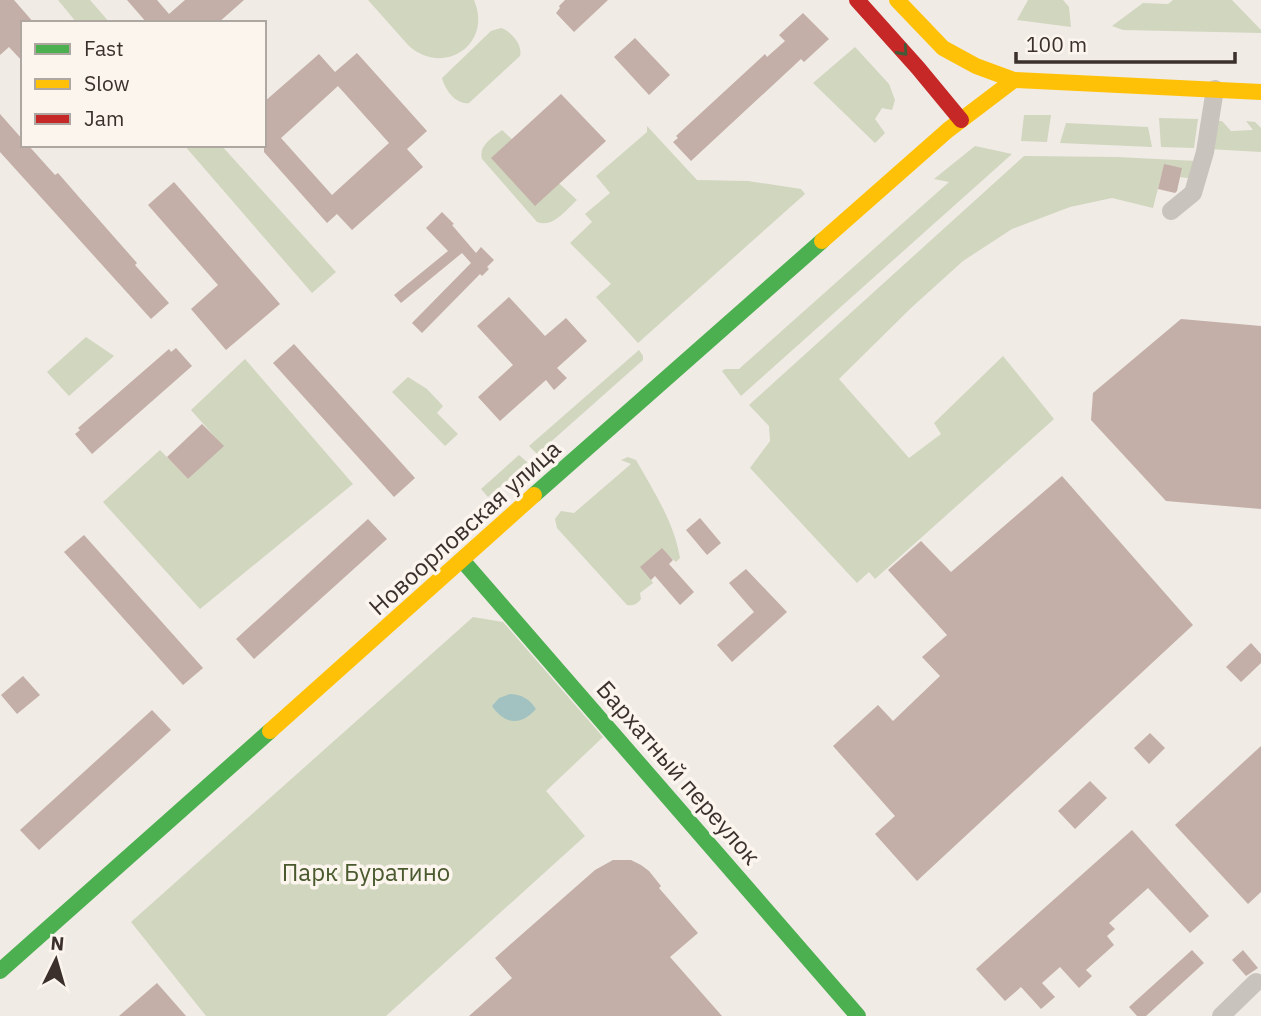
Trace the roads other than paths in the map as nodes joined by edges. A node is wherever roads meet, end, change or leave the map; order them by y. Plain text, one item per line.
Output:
1 (857, 0) edge
2 (897, 0) edge
3 (1014, 80) junction
4 (1215, 89) junction
5 (1261, 92) edge
6 (961, 120) junction
7 (1171, 211) dead end
8 (462, 560) junction
9 (0, 971) edge
10 (1256, 982) dead end
11 (858, 1016) edge
12 (1221, 1016) edge

1 -> 6 street
2 - 3 street
3 - 4 street
3 - 6 street, Новоорловская улица
4 - 5 street
4 - 7 street
6 - 8 street, Новоорловская улица
8 - 9 street, Новоорловская улица
8 - 11 street, Бархатный переулок
10 - 12 street

